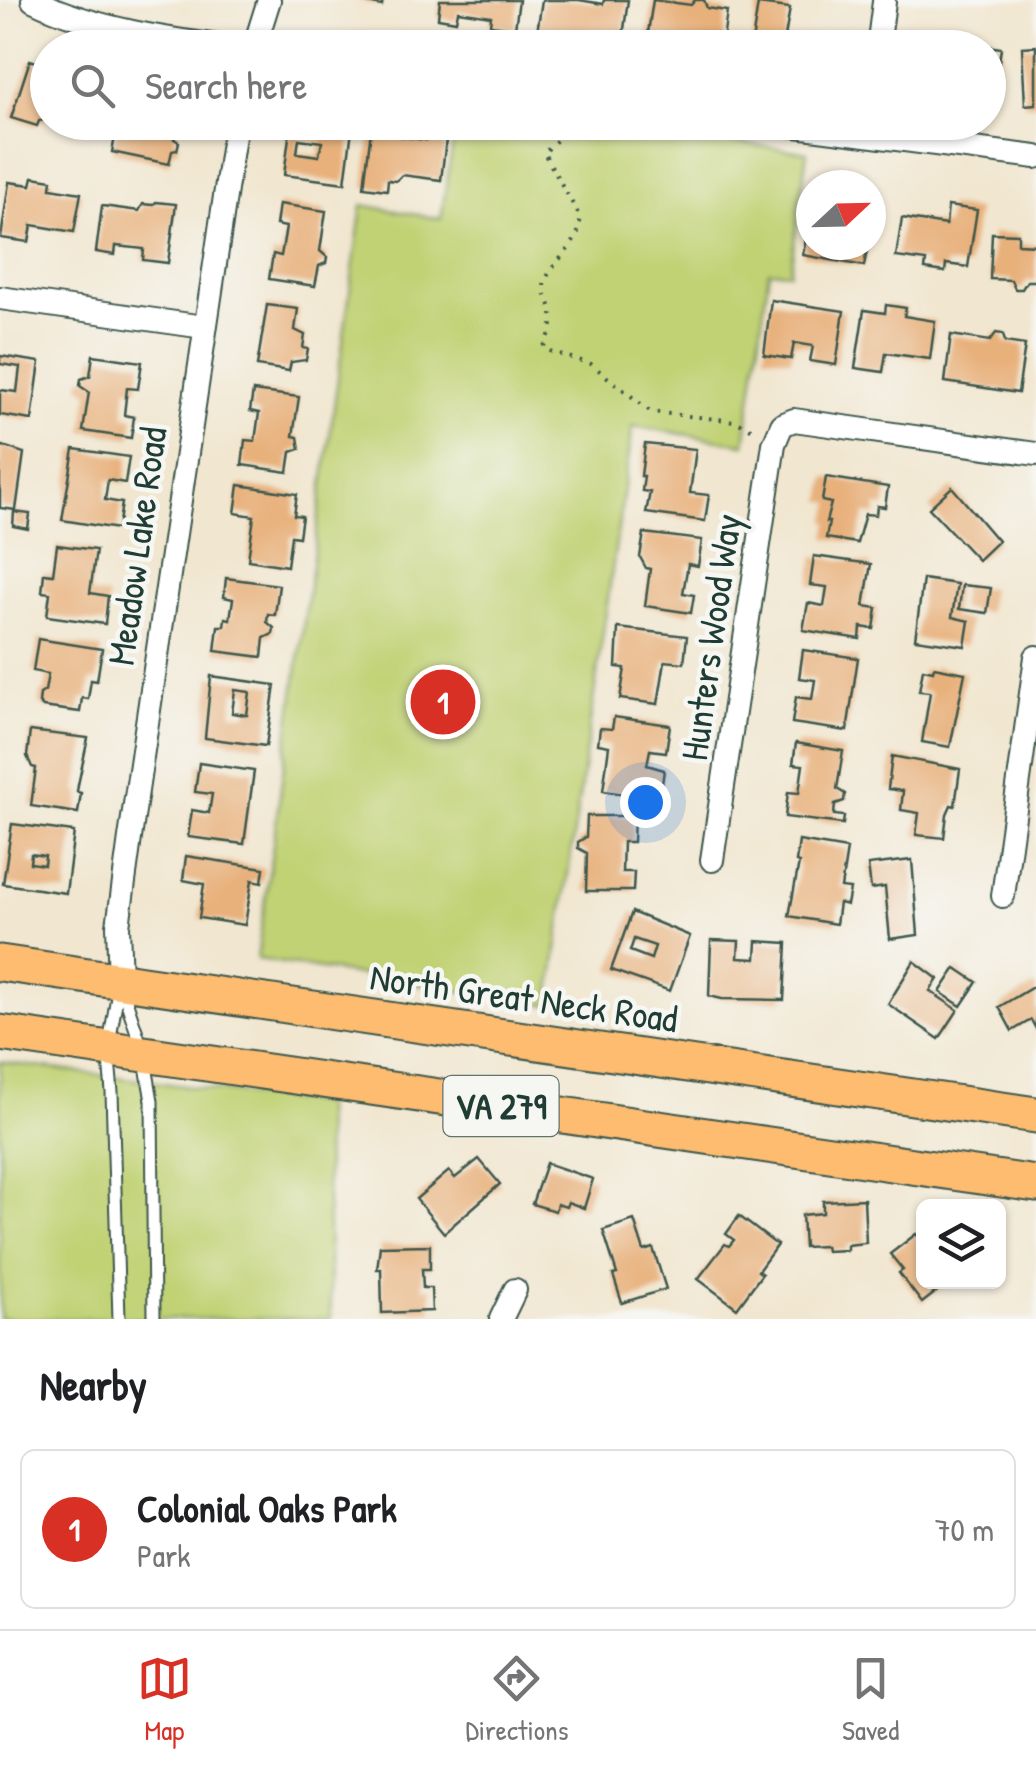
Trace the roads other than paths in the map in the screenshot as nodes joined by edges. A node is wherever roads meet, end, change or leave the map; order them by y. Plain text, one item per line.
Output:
1 (33, 0) edge
2 (269, 0) edge
3 (884, 2) edge
4 (133, 30) edge
5 (260, 30) edge
6 (880, 30) edge
7 (233, 140) edge
8 (931, 140) edge
9 (1036, 156) edge
10 (0, 298) edge
11 (204, 327) junction
12 (1036, 454) edge
13 (1036, 657) edge
14 (712, 860) dead end
15 (1003, 896) dead end
16 (0, 963) edge
17 (120, 981) junction
18 (0, 1033) edge
19 (108, 1048) junction
20 (144, 1054) junction
21 (1036, 1115) edge
22 (1036, 1184) edge
23 (515, 1290) dead end
24 (119, 1319) edge
25 (154, 1319) edge
26 (502, 1319) edge

1 - 4 street
2 - 5 street
3 - 6 street
7 - 11 street, Meadow Lake Road
8 - 9 street
10 - 11 street
11 - 17 street, Meadow Lake Road
12 - 14 street, Hunters Wood Way
13 - 15 street
16 - 17 main road, North Great Neck Road / VA 279
17 - 19 lane
17 - 20 lane
17 - 21 main road, North Great Neck Road / VA 279
18 - 19 main road, VA 279
19 - 20 main road, VA 279
19 - 24 lane
20 - 22 main road, VA 279
20 - 25 lane
23 - 26 street

